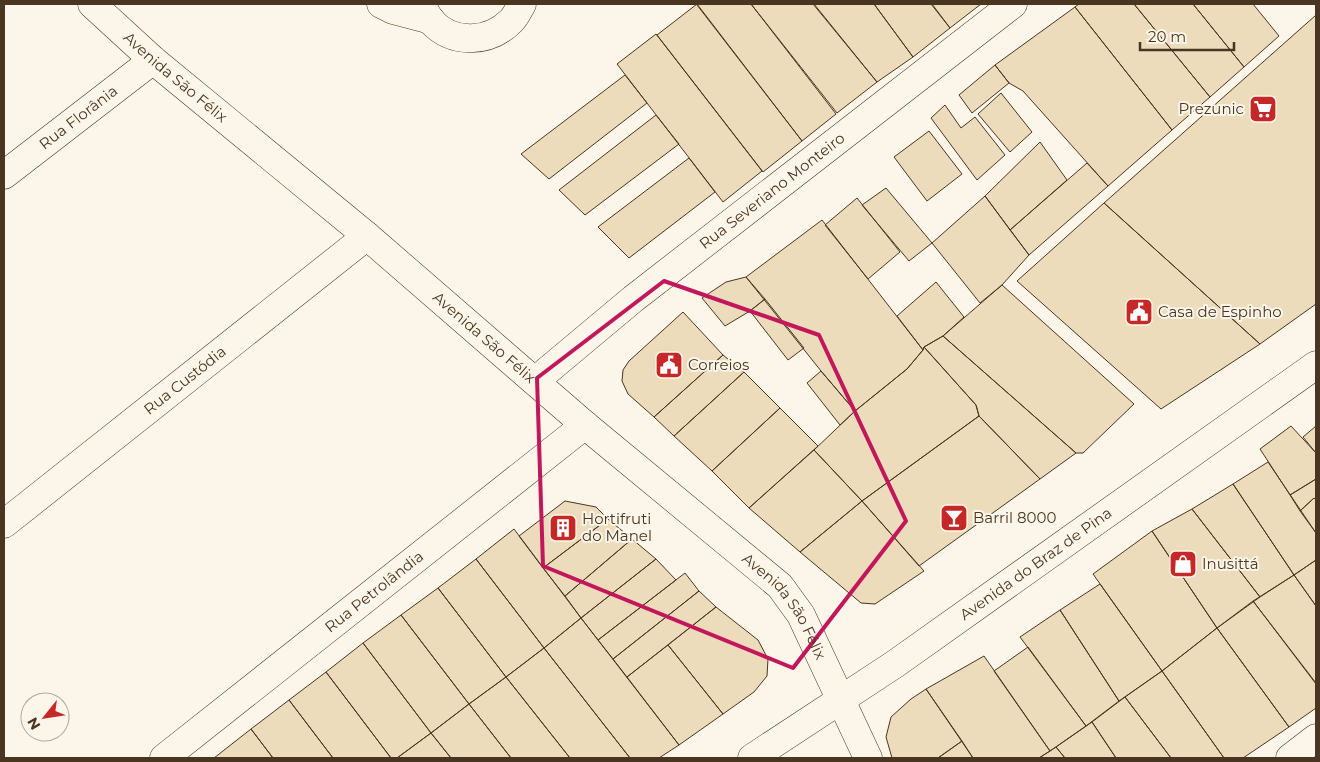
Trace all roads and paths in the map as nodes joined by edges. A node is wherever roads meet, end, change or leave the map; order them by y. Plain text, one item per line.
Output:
1 (92, 4) edge
2 (381, 4) edge
3 (522, 4) edge
4 (1013, 4) edge
5 (426, 12) edge
6 (153, 60) junction
7 (4, 175) edge
8 (367, 236) junction
9 (1316, 365) edge
10 (534, 381) junction
11 (584, 425) junction
12 (4, 524) edge
13 (840, 701) junction
14 (1316, 738) edge
15 (164, 758) edge
16 (752, 758) edge
17 (868, 758) edge
18 (1290, 758) edge

1 - 6 street, Avenida São Félix
2 - 5 street
3 - 5 street
4 - 10 street, Rua Severiano Monteiro
6 - 7 street, Rua Florânia
6 - 8 street, Avenida São Félix
8 - 10 street, Avenida São Félix
8 - 12 street, Rua Custódia
9 - 13 street, Avenida do Braz de Pina
10 - 11 street, Avenida São Félix
11 - 13 street, Avenida São Félix
11 - 15 street, Rua Petrolândia
13 - 16 street, Avenida do Braz de Pina
13 - 17 street, Avenida São Félix
14 - 18 street

